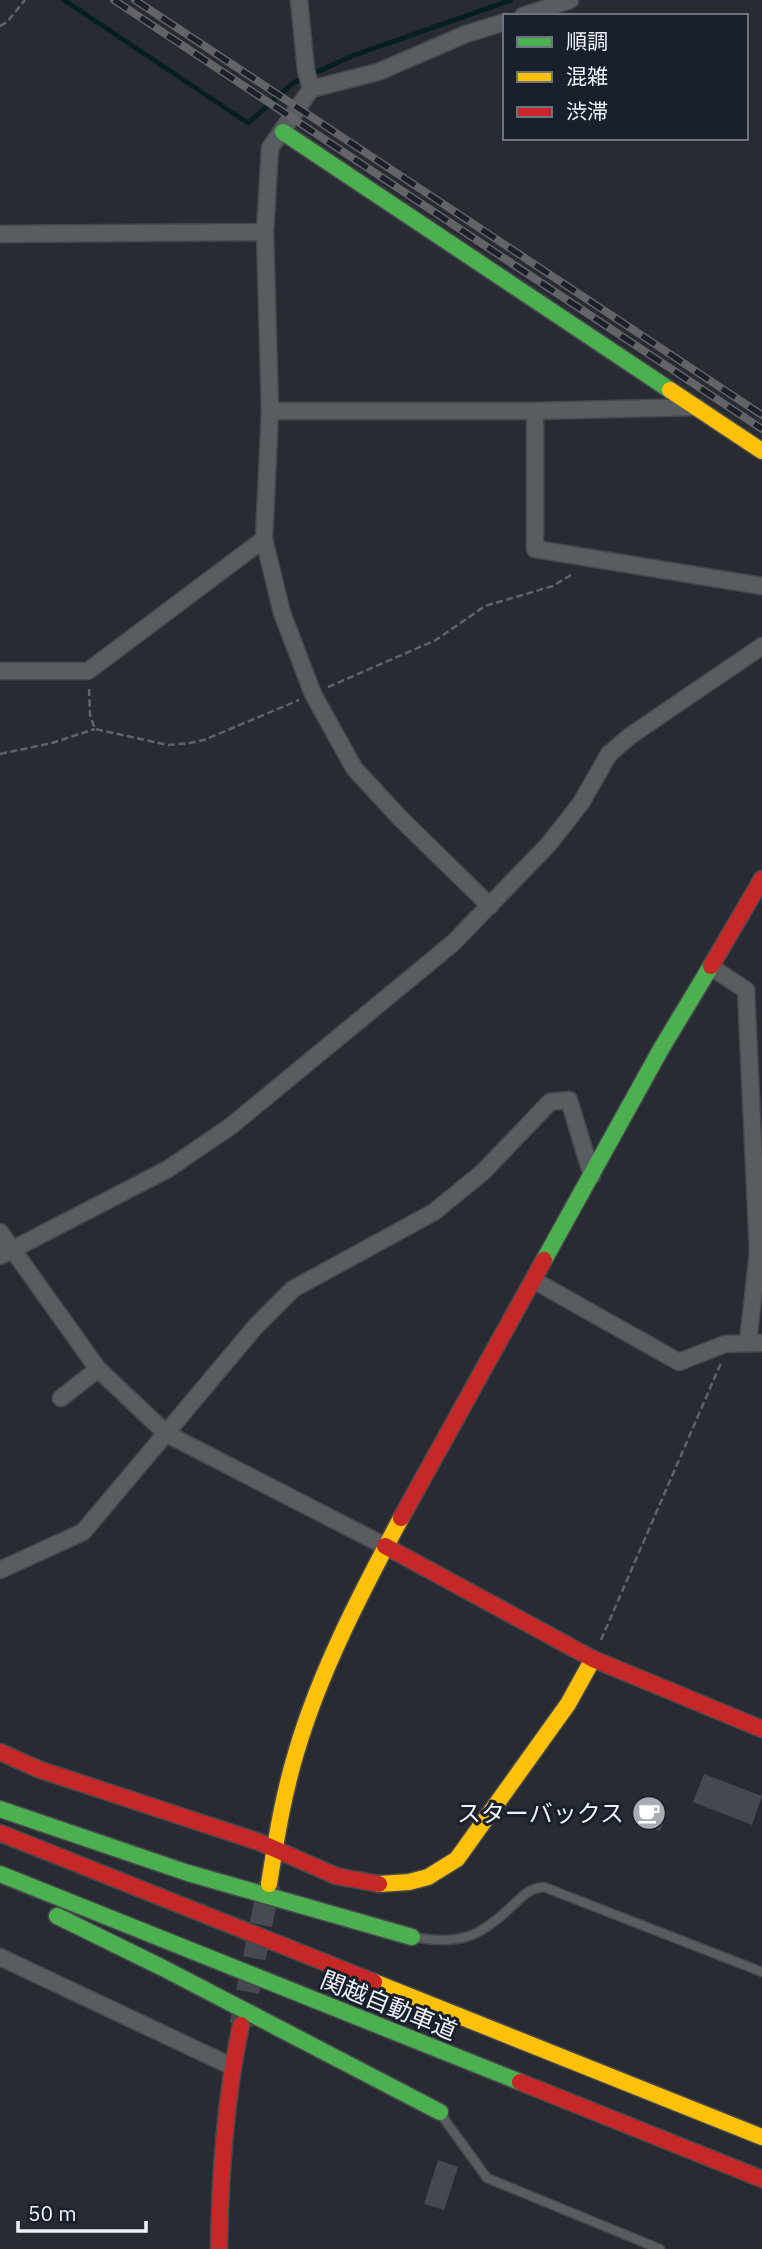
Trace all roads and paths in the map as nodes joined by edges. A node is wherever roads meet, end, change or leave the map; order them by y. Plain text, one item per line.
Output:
1 (25, 0) edge
2 (299, 0) edge
3 (570, 0) edge
4 (529, 14) edge
5 (503, 23) edge
6 (0, 26) edge
7 (308, 80) junction
8 (283, 132) junction
9 (265, 232) junction
10 (0, 234) edge
11 (697, 407) junction
12 (270, 411) junction
13 (535, 411) junction
14 (762, 450) edge
15 (264, 539) junction
16 (598, 559) junction
17 (762, 586) edge
18 (762, 646) edge
19 (0, 671) edge
20 (88, 671) junction
21 (313, 694) junction
22 (95, 729) junction
23 (0, 754) edge
24 (762, 879) edge
25 (757, 894) edge
26 (490, 906) junction
27 (711, 967) junction
28 (592, 1176) junction
29 (0, 1232) edge
30 (6, 1252) edge
31 (535, 1281) junction
32 (755, 1342) edge
33 (725, 1343) junction
34 (98, 1369) junction
35 (61, 1398) dead end
36 (167, 1434) junction
37 (385, 1546) junction
38 (0, 1570) edge
39 (593, 1659) junction
40 (762, 1729) edge
41 (0, 1752) edge
42 (0, 1809) edge
43 (0, 1833) edge
44 (272, 1847) junction
45 (0, 1874) edge
46 (269, 1884) tunnel mouth
47 (0, 1891) edge
48 (22, 1900) dead end
49 (45, 1911) dead end
50 (412, 1937) joint
51 (0, 1957) edge
52 (762, 1972) edge
53 (241, 2025) tunnel mouth
54 (231, 2066) junction
55 (440, 2112) joint
56 (762, 2137) edge
57 (762, 2179) edge
58 (219, 2249) edge
59 (660, 2249) edge

1 - 6 path
2 - 7 street
3 - 4 street
5 - 7 street
7 - 8 street
8 - 9 street
8 - 11 main road
9 - 10 street
9 - 12 street
11 - 13 street
11 - 14 main road
12 - 13 street
12 - 15 street
13 - 16 street
15 - 20 street
15 - 21 street
16 - 17 street
16 - 21 path
18 - 26 street
19 - 20 street
20 - 22 path
21 - 22 path
21 - 26 street
22 - 23 path
24 - 25 main road
25 - 27 main road
26 - 30 street
27 - 28 main road
27 - 32 street
28 - 31 main road
28 - 36 street
29 - 30 street
30 - 34 street
31 - 33 street
31 - 37 main road
32 - 33 street
33 - 39 path
34 - 35 street
34 - 36 street
36 - 37 street
36 - 38 street
37 - 39 main road
37 - 44 main road
39 - 40 main road
39 - 44 main road
41 - 44 main road
42 - 50 main road
43 - 56 main road, 関越自動車道
44 - 46 main road
45 - 57 main road, 関越自動車道
47 - 48 main road
49 - 55 main road
50 - 52 lane
51 - 54 street
53 - 54 main road
54 - 58 main road
55 - 59 lane

